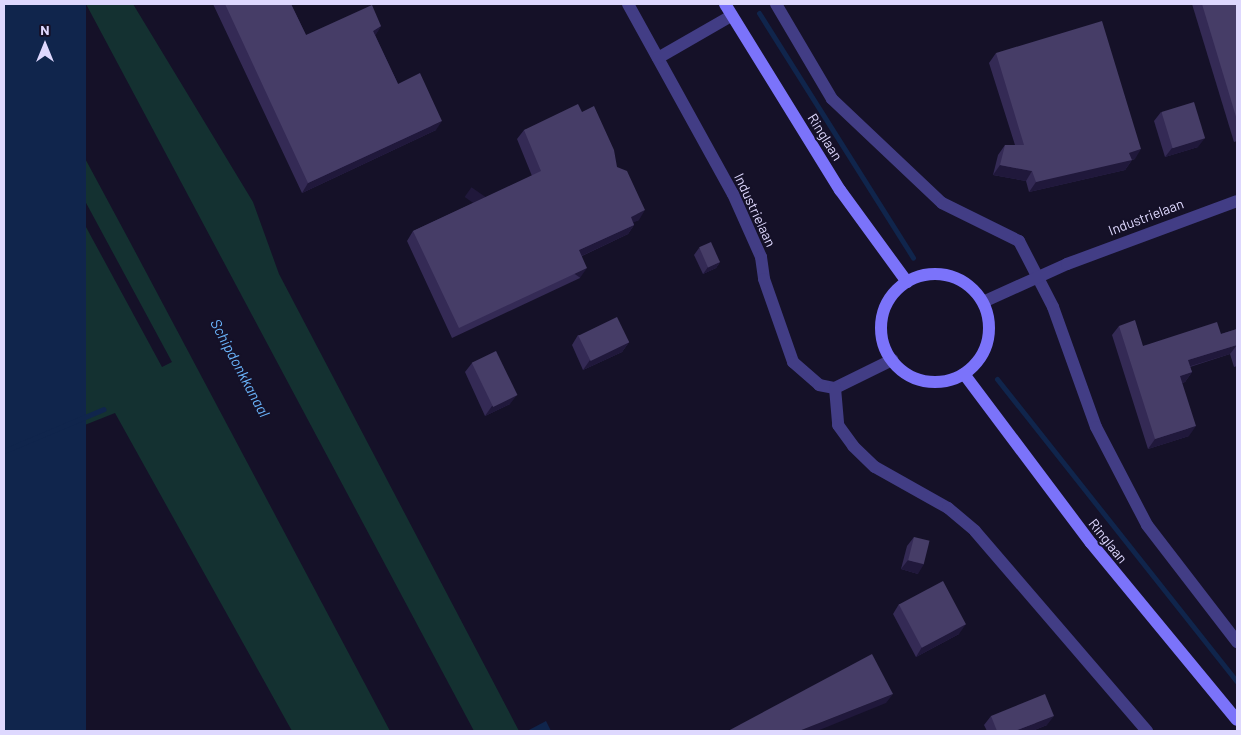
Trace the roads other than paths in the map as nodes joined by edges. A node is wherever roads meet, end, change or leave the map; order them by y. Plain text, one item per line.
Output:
1 (628, 4) edge
2 (725, 4) edge
3 (776, 4) edge
4 (731, 16) junction
5 (658, 58) junction
6 (1237, 201) edge
7 (1039, 276) junction
8 (907, 282) junction
9 (983, 302) junction
10 (892, 360) junction
11 (964, 374) junction
12 (835, 388) junction
13 (1237, 642) edge
14 (1237, 720) edge
15 (1147, 731) edge

1 - 5 street, Industrielaan
2 - 4 main road, Ringlaan
3 - 7 street
4 - 5 street
4 - 8 main road, Ringlaan
5 - 12 street, Industrielaan
6 - 7 street, Industrielaan
7 - 9 street, Industrielaan
7 - 13 street
8 - 9 main road
8 - 10 main road
9 - 11 main road
10 - 11 main road
10 - 12 street
11 - 14 main road, Ringlaan
12 - 15 street

